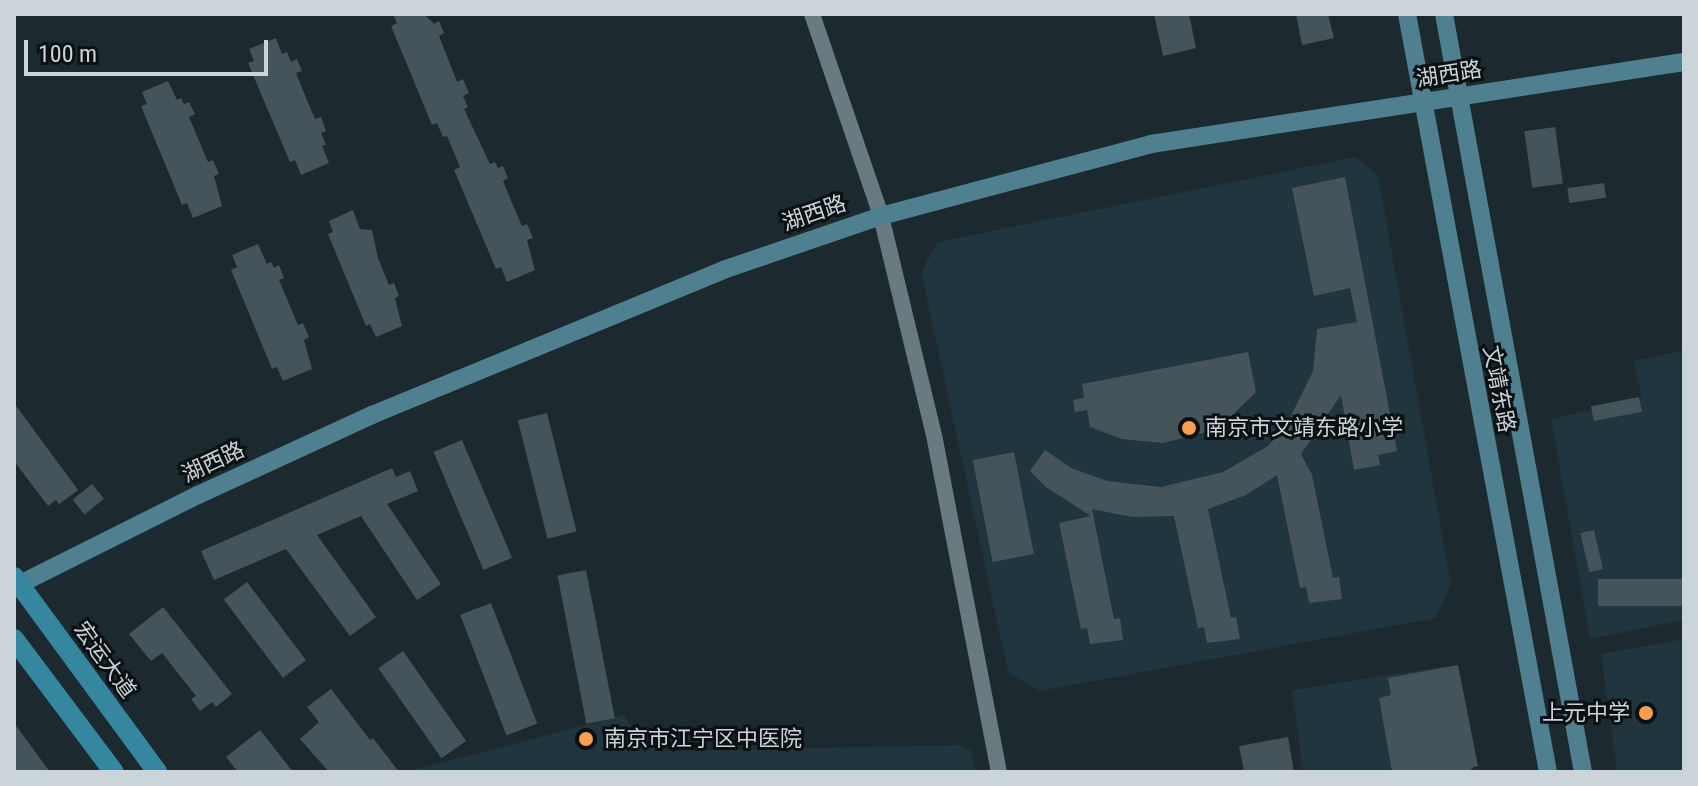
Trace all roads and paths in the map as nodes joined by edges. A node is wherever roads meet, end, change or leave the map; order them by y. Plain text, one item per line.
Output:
1 (812, 14) edge
2 (1407, 14) edge
3 (1444, 14) edge
4 (1684, 62) edge
5 (1460, 96) junction
6 (1421, 103) junction
7 (881, 216) junction
8 (16, 583) edge
9 (14, 639) edge
10 (114, 772) edge
11 (157, 772) edge
12 (999, 772) edge
13 (1548, 772) edge
14 (1583, 772) edge

1 - 7 street
2 - 6 main road, 文靖东路
3 - 5 main road, 文靖东路
4 - 5 main road, 湖西路
5 - 6 main road, 湖西路
5 - 14 main road, 文靖东路
6 - 7 main road, 湖西路
6 - 13 main road, 文靖东路
7 - 8 main road, 湖西路
7 - 12 street
8 - 11 main road, 宏运大道
9 - 10 main road

